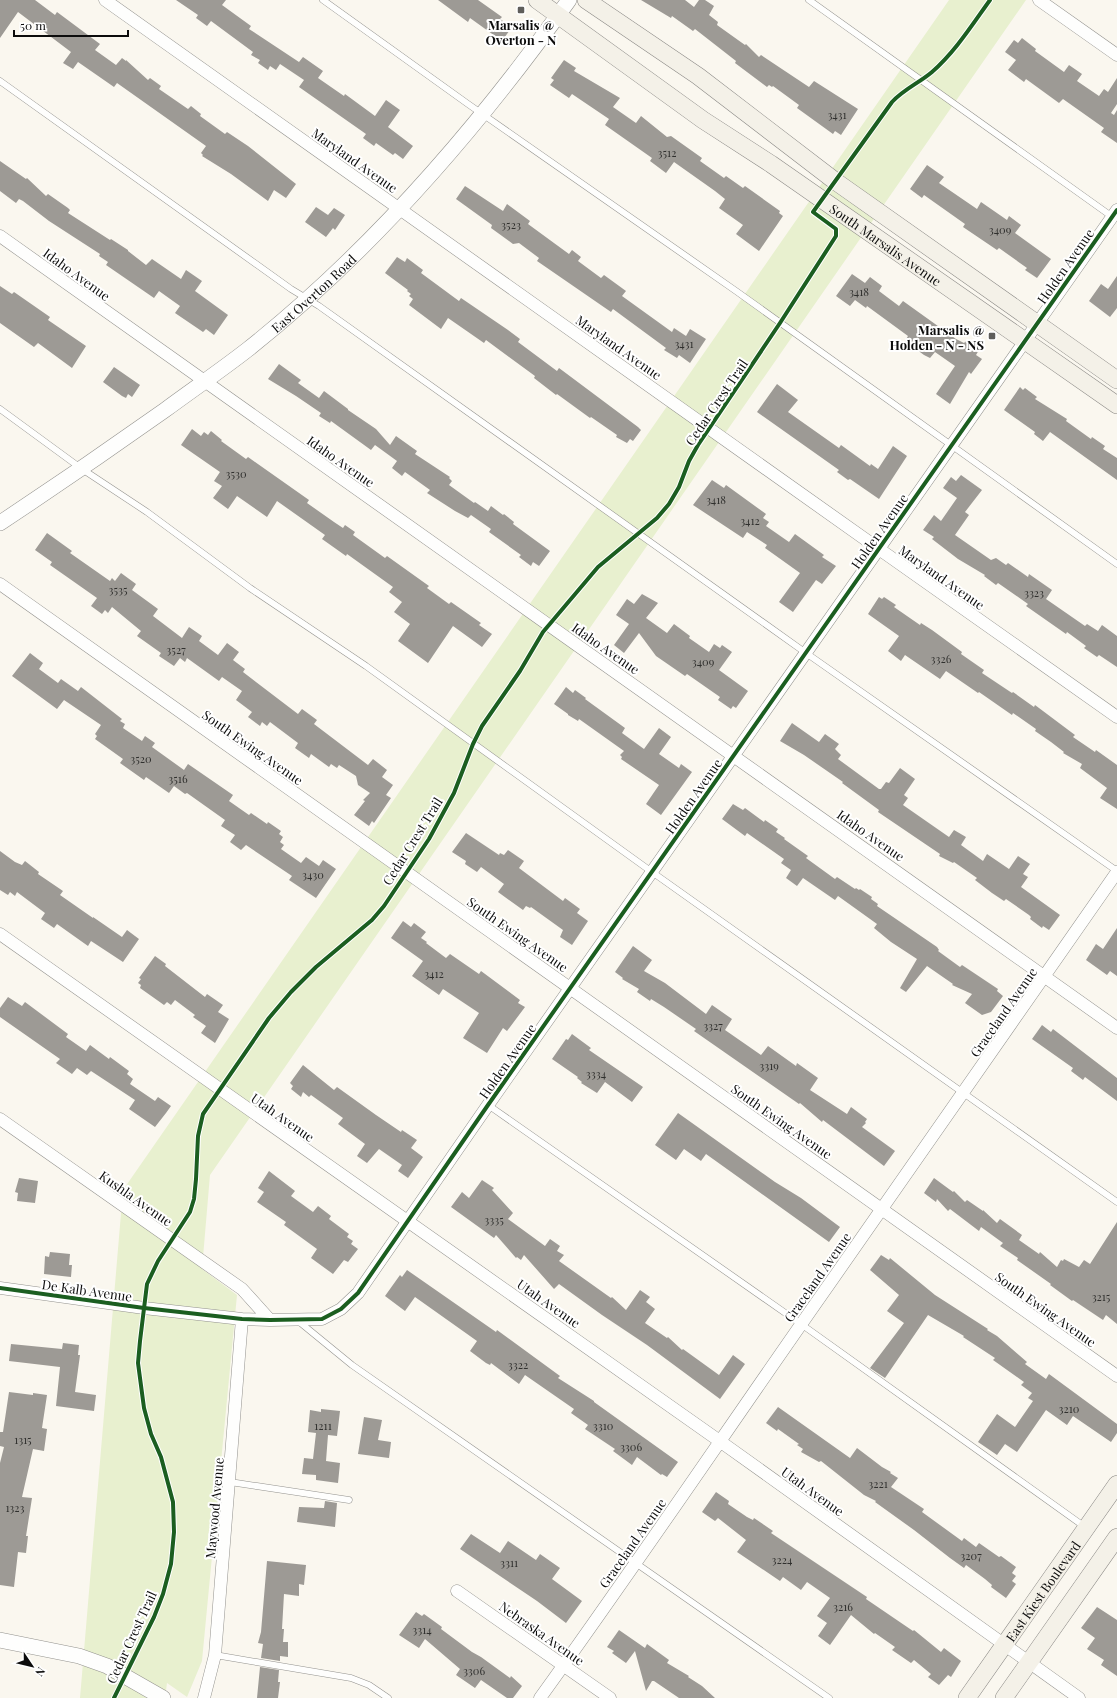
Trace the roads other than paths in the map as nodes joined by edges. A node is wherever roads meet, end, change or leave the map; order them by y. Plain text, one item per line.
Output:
1 (105, 0) edge
2 (323, 0) edge
3 (537, 0) edge
4 (569, 0) edge
5 (586, 0) edge
6 (809, 0) edge
7 (1039, 0) edge
8 (558, 15) junction
9 (1117, 55) edge
10 (0, 81) edge
11 (484, 113) junction
12 (399, 209) junction
13 (1115, 215) edge
14 (0, 236) edge
15 (307, 299) junction
16 (1038, 323) junction
17 (1026, 340) junction
18 (1117, 380) edge
19 (204, 382) junction
20 (1117, 405) edge
21 (0, 409) edge
22 (952, 445) junction
23 (82, 469) junction
24 (0, 523) edge
25 (879, 549) junction
26 (1117, 564) edge
27 (0, 584) edge
28 (806, 653) junction
29 (1117, 717) edge
30 (734, 755) junction
31 (652, 872) junction
32 (1117, 872) edge
33 (0, 934) edge
34 (1046, 976) junction
35 (570, 988) junction
36 (1117, 1028) edge
37 (963, 1092) junction
38 (488, 1105) junction
39 (0, 1119) edge
40 (1117, 1202) edge
41 (881, 1209) junction
42 (408, 1222) junction
43 (0, 1288) edge
44 (242, 1319) junction
45 (296, 1319) junction
46 (270, 1320) junction
47 (801, 1324) junction
48 (1117, 1376) edge
49 (721, 1442) junction
50 (230, 1482) junction
51 (1117, 1484) edge
52 (349, 1500) dead end
53 (1086, 1528) junction
54 (1115, 1544) edge
55 (636, 1563) junction
56 (457, 1591) dead end
57 (0, 1640) edge
58 (1004, 1645) junction
59 (215, 1655) junction
60 (1029, 1662) junction
61 (564, 1665) junction
62 (163, 1698) edge
63 (204, 1698) edge
64 (388, 1698) edge
65 (540, 1698) edge
66 (610, 1698) edge
67 (829, 1698) edge
68 (967, 1698) edge
69 (1004, 1698) edge
70 (1079, 1698) edge

1 - 12 street, Maryland Avenue
2 - 11 lane
3 - 8 main road, South Marsalis Avenue
4 - 8 street, East Overton Road
5 - 16 main road, South Marsalis Avenue
6 - 13 lane
7 - 9 street
8 - 11 street, East Overton Road
8 - 17 main road, South Marsalis Avenue
10 - 15 lane
11 - 12 street, East Overton Road
11 - 22 lane
12 - 15 street, East Overton Road
12 - 25 street, Maryland Avenue
13 - 16 street, Holden Avenue
14 - 19 street, Idaho Avenue
15 - 19 street, East Overton Road
15 - 28 lane
16 - 17 street, Holden Avenue
16 - 18 main road, South Marsalis Avenue
17 - 20 main road, South Marsalis Avenue
17 - 22 street, Holden Avenue
19 - 23 street, East Overton Road
19 - 30 street, Idaho Avenue
21 - 23 lane
22 - 25 street, Holden Avenue
22 - 26 lane
23 - 24 street, East Overton Road
23 - 31 lane
25 - 28 street, Holden Avenue
25 - 29 street, Maryland Avenue
27 - 35 street, South Ewing Avenue
28 - 30 street, Holden Avenue
28 - 32 lane
30 - 31 street, Holden Avenue
30 - 34 street, Idaho Avenue
31 - 35 street, Holden Avenue
31 - 37 lane
32 - 34 street, Graceland Avenue
33 - 42 street, Utah Avenue
34 - 36 street, Idaho Avenue
34 - 37 street, Graceland Avenue
35 - 38 street, Holden Avenue
35 - 41 street, South Ewing Avenue
37 - 40 lane
37 - 41 street, Graceland Avenue
38 - 42 street, Holden Avenue
38 - 47 lane
39 - 46 street, Kushla Avenue
41 - 47 street, Graceland Avenue
41 - 48 street, South Ewing Avenue
42 - 45 street, Holden Avenue
42 - 49 street, Utah Avenue
43 - 44 street, De Kalb Avenue
44 - 46 street, Holden Avenue
44 - 50 street, Maywood Avenue
45 - 46 street, Holden Avenue
45 - 55 lane
47 - 49 street, Graceland Avenue
47 - 53 lane
49 - 55 street, Graceland Avenue
49 - 58 street, Utah Avenue
50 - 52 lane
50 - 59 street, Maywood Avenue
51 - 53 main road, East Kiest Boulevard
53 - 58 main road, East Kiest Boulevard
54 - 60 main road
55 - 61 street, Graceland Avenue
55 - 67 lane
56 - 61 street, Nebraska Avenue
57 - 62 street
58 - 60 street, Utah Avenue
58 - 68 main road, East Kiest Boulevard
59 - 63 street, Maywood Avenue
59 - 64 lane
60 - 69 main road
60 - 70 street, Utah Avenue
61 - 65 street, Graceland Avenue
61 - 66 street, Nebraska Avenue

